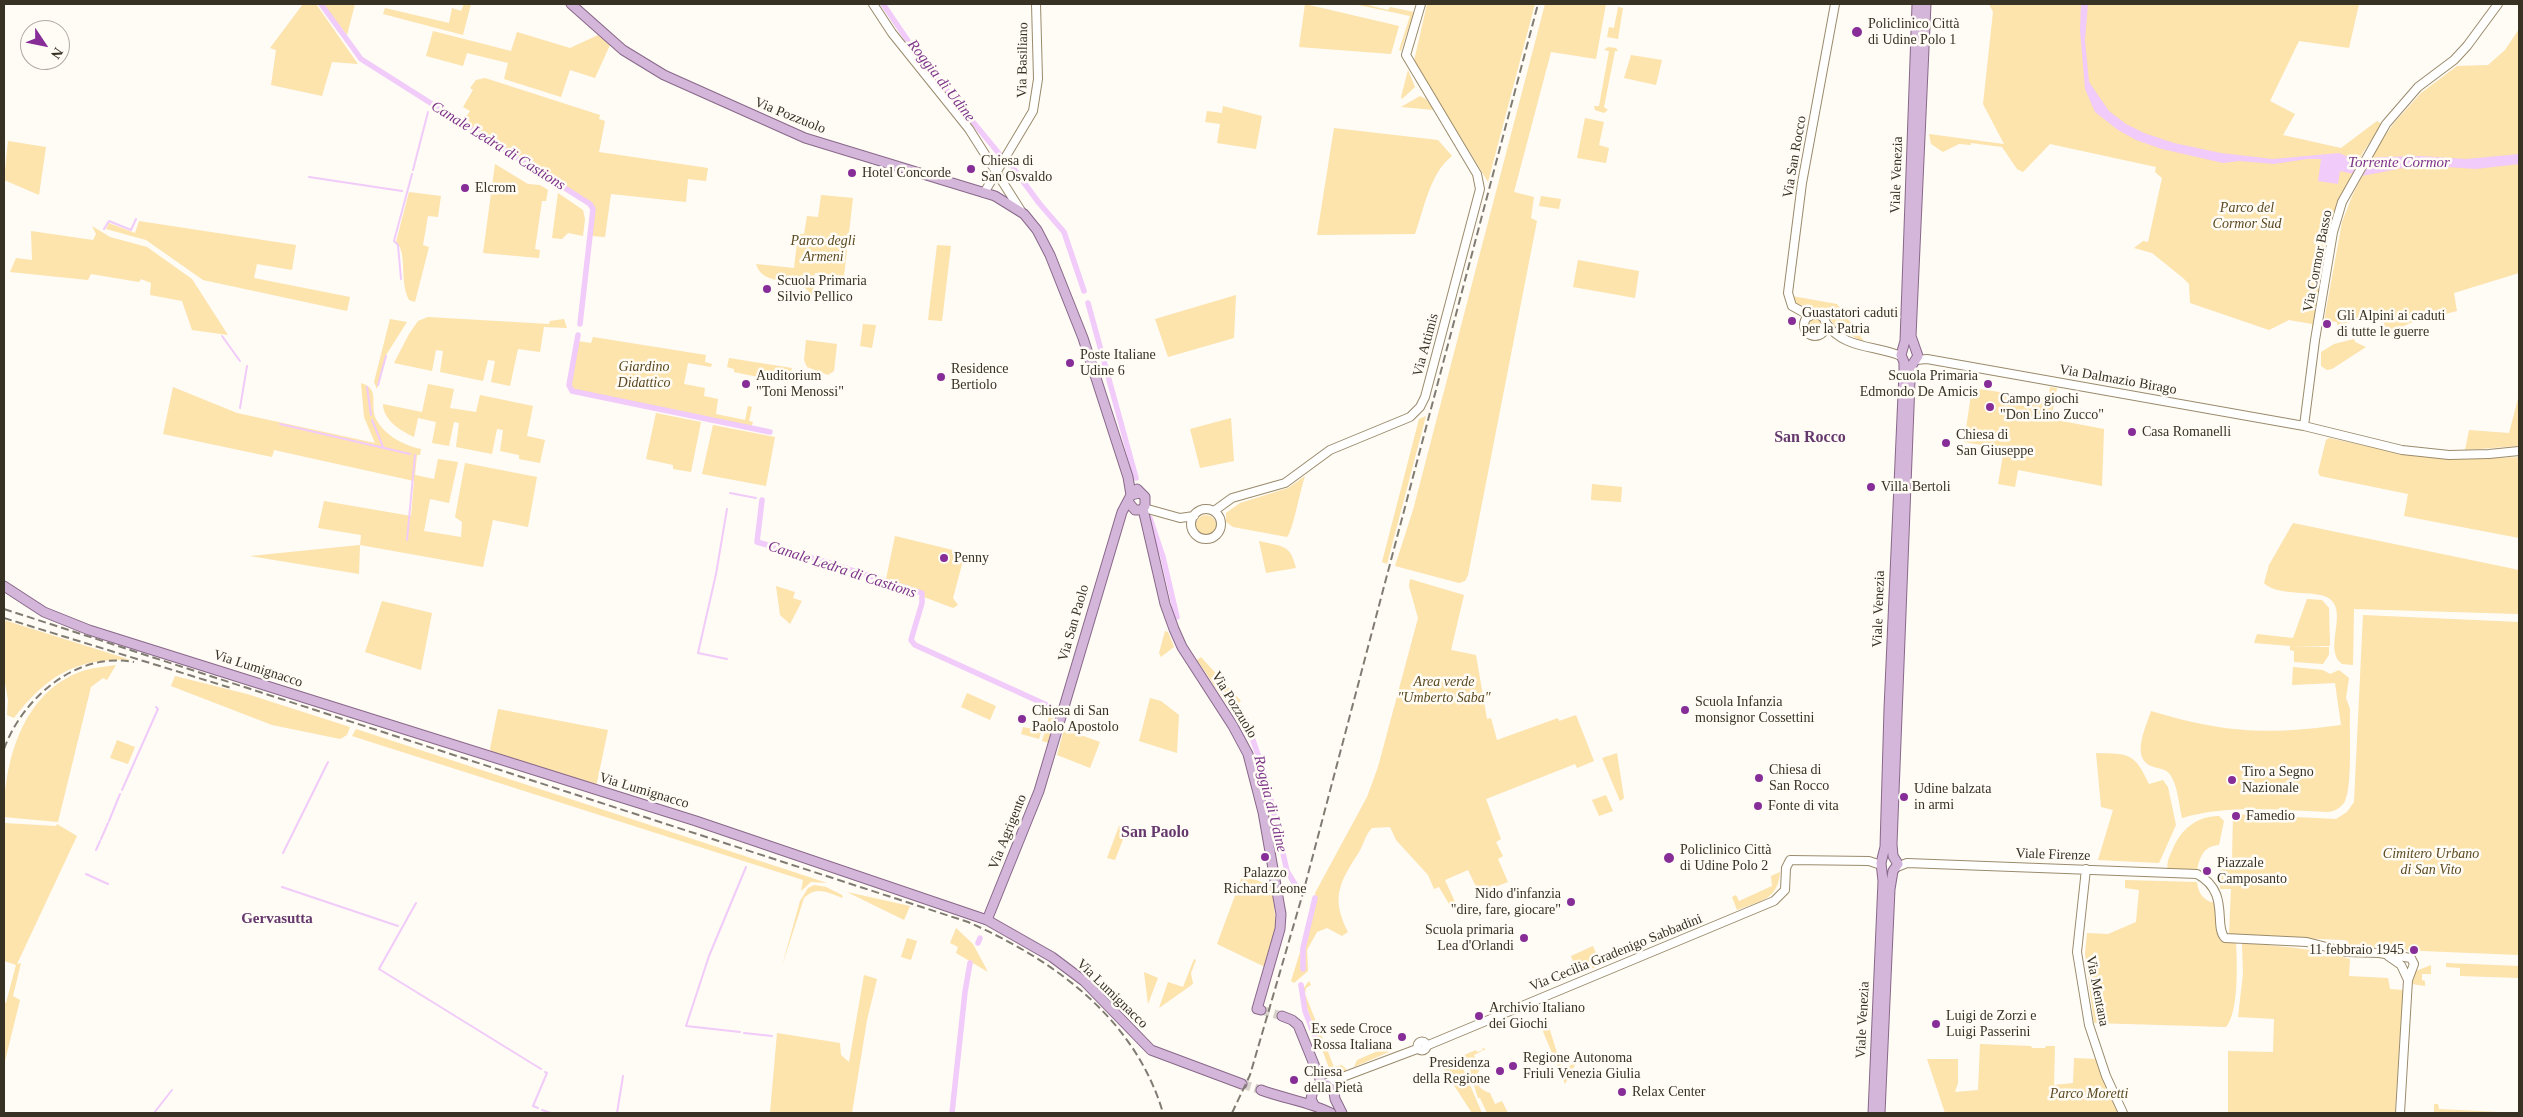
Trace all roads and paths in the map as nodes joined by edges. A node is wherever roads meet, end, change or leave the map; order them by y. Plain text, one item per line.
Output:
1 (571, 4) edge
2 (873, 4) edge
3 (1036, 4) edge
4 (1421, 4) edge
5 (1835, 4) edge
6 (1917, 4) edge
7 (1926, 4) edge
8 (2498, 4) edge
9 (996, 172) junction
10 (984, 193) junction
11 (1021, 211) junction
12 (1808, 318) junction
13 (1826, 323) junction
14 (1821, 334) junction
15 (1834, 334) junction
16 (1909, 355) junction
17 (2304, 426) junction
18 (2519, 451) edge
19 (1133, 497) junction
20 (1144, 506) junction
21 (1216, 513) junction
22 (1194, 516) junction
23 (1180, 518) junction
24 (1192, 526) junction
25 (4, 586) edge
26 (1050, 753) joint
27 (1890, 863) junction
28 (2086, 869) junction
29 (988, 920) junction
30 (1259, 1009) dead end
31 (1282, 1016) tunnel mouth
32 (1339, 1080) junction
33 (1242, 1084) tunnel mouth
34 (1323, 1084) junction
35 (1333, 1089) junction
36 (1261, 1090) tunnel mouth
37 (1335, 1099) junction
38 (1317, 1107) junction
39 (1332, 1113) edge
40 (1342, 1113) edge
41 (1873, 1113) edge
42 (1880, 1113) edge
43 (2123, 1113) edge
44 (2400, 1113) edge

1 - 10 main road, Via Pozzuolo
2 - 9 street, Via Pozzuolo
3 - 9 street, Via Basiliano
4 - 21 street, Via Attimis
5 - 12 street, Via San Rocco
6 - 16 main road, Viale Venezia
7 - 16 main road, Viale Venezia
8 - 17 street, Via Cormor Basso
9 - 10 street, Via Basiliano
9 - 11 street, Via Pozzuolo
10 - 11 main road, Via Pozzuolo
11 - 19 main road, Via Pozzuolo
12 - 13 street
12 - 14 street
13 - 14 street
13 - 15 street
14 - 15 street
15 - 16 street, Via Dalmazio Birago
16 - 17 street, Via Dalmazio Birago
16 - 27 main road, Viale Venezia
17 - 18 street, Via Dalmazio Birago
19 - 20 main road
19 - 20 main road
19 - 26 main road, Via San Paolo
20 - 23 street
20 - 30 main road, Via Pozzuolo
21 - 22 street
21 - 24 street
22 - 23 street
22 - 24 street
23 - 24 street
25 - 29 main road, Via Lumignacco
26 - 29 main road, Via Agrigento
27 - 28 street, Viale Firenze
27 - 32 street, Via Cecilia Gradenigo Sabbadini
27 - 41 main road, Viale Venezia
27 - 42 main road, Viale Venezia
28 - 43 street, Via Mentana
28 - 44 street, Viale Firenze
29 - 33 main road, Via Lumignacco
31 - 34 main road
32 - 34 street, Via Cecilia Gradenigo Sabbadini
32 - 35 street
34 - 35 main road
34 - 38 main road
35 - 37 main road
36 - 38 main road
37 - 38 main road
37 - 40 main road
38 - 39 main road

